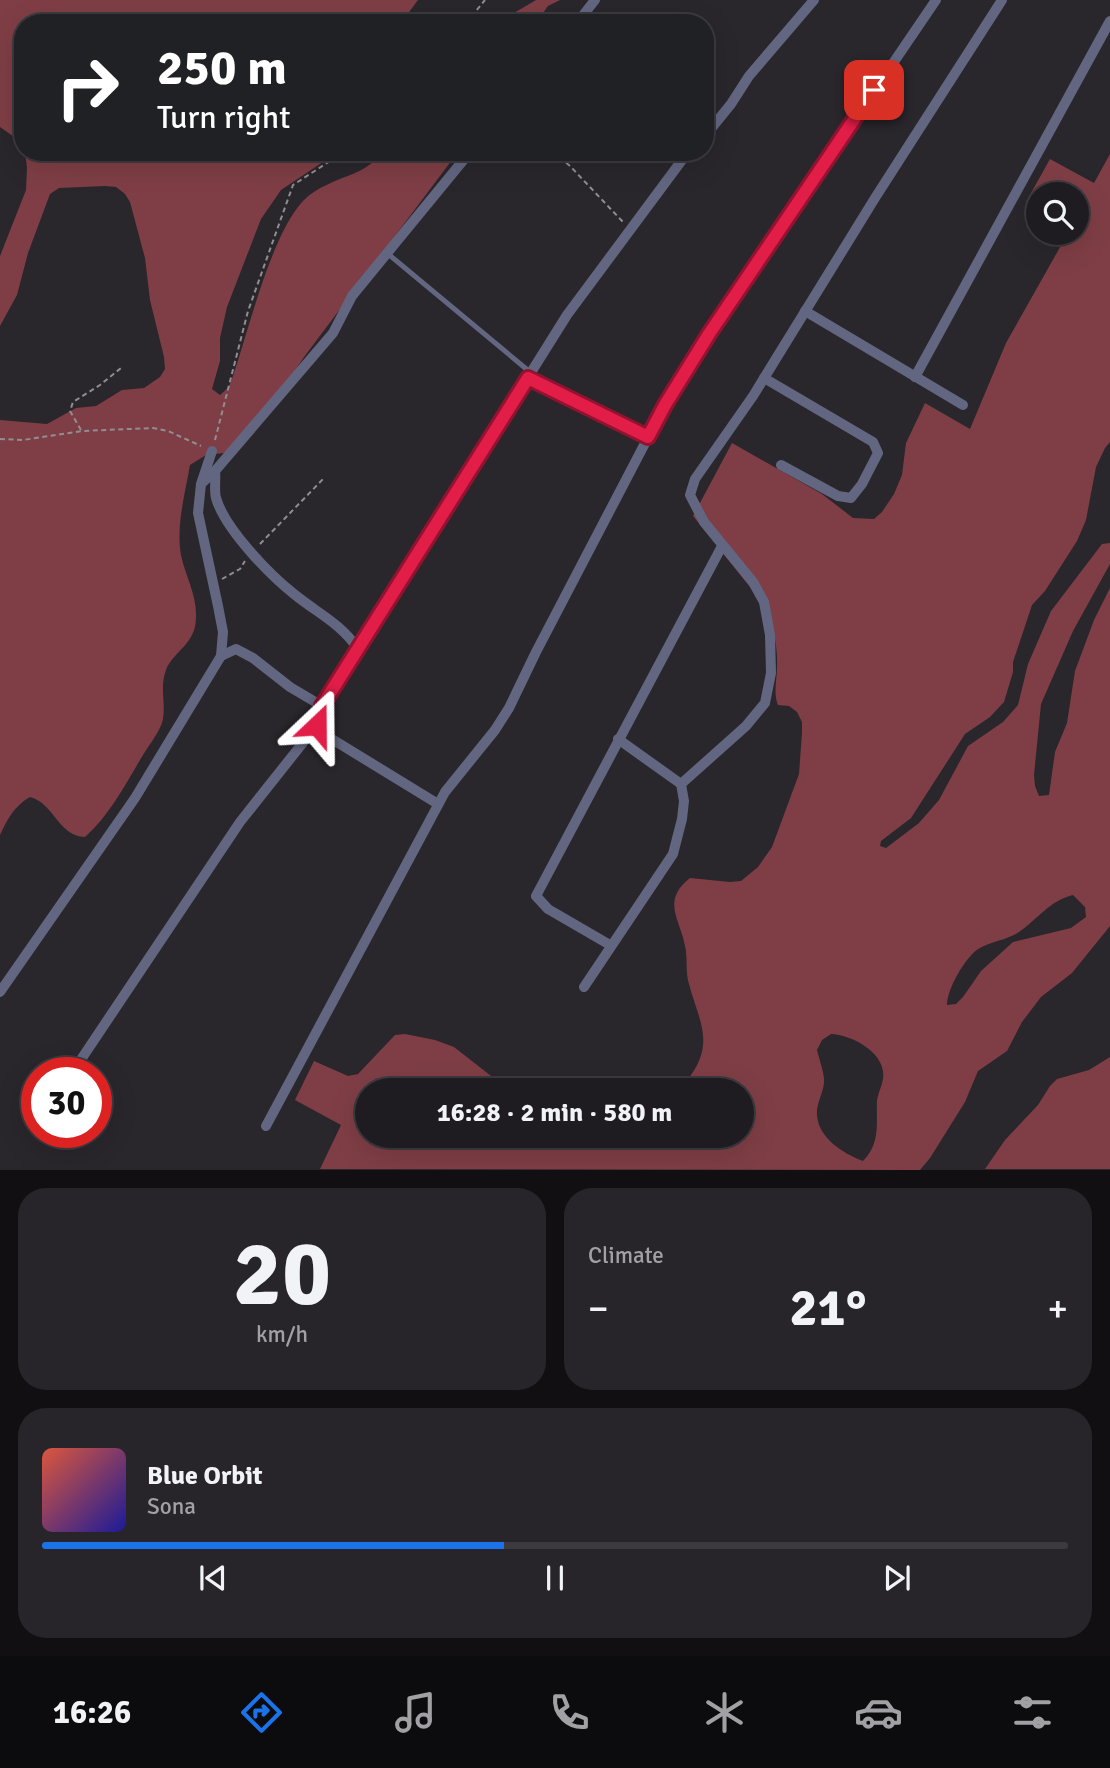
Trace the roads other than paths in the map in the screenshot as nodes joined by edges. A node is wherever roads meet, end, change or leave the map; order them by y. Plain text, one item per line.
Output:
1 (595, 0) edge
2 (814, 0) edge
3 (936, 0) edge
4 (1002, 0) edge
5 (584, 14) edge
6 (1110, 21) edge
7 (714, 125) edge
8 (463, 161) edge
9 (681, 161) edge
10 (387, 253) junction
11 (805, 312) junction
12 (530, 376) junction
13 (764, 377) junction
14 (915, 377) junction
15 (963, 405) dead end
16 (648, 437) junction
17 (212, 451) road end
18 (781, 465) dead end
19 (215, 471) junction
20 (201, 484) junction
21 (722, 546) junction
22 (359, 650) junction
23 (221, 656) junction
24 (322, 706) junction
25 (317, 725) junction
26 (618, 739) junction
27 (681, 784) junction
28 (438, 804) junction
29 (610, 945) junction
30 (584, 987) dead end
31 (0, 992) edge
32 (83, 1057) edge
33 (266, 1126) dead end

1 - 5 street
2 - 7 street
3 - 16 street
4 - 11 street
6 - 14 street
8 - 10 street
9 - 12 street
10 - 12 lane
10 - 19 street
11 - 13 street
11 - 14 street
12 - 16 street
12 - 22 street
13 - 18 street
13 - 21 street
14 - 15 street
16 - 28 street
17 - 20 street
19 - 20 street
19 - 22 street
20 - 23 street
21 - 26 street
21 - 27 street
22 - 24 street
23 - 24 street
23 - 31 street
24 - 25 street
25 - 28 street
25 - 32 street
26 - 27 street
26 - 29 street
27 - 29 street
28 - 33 street
29 - 30 street

